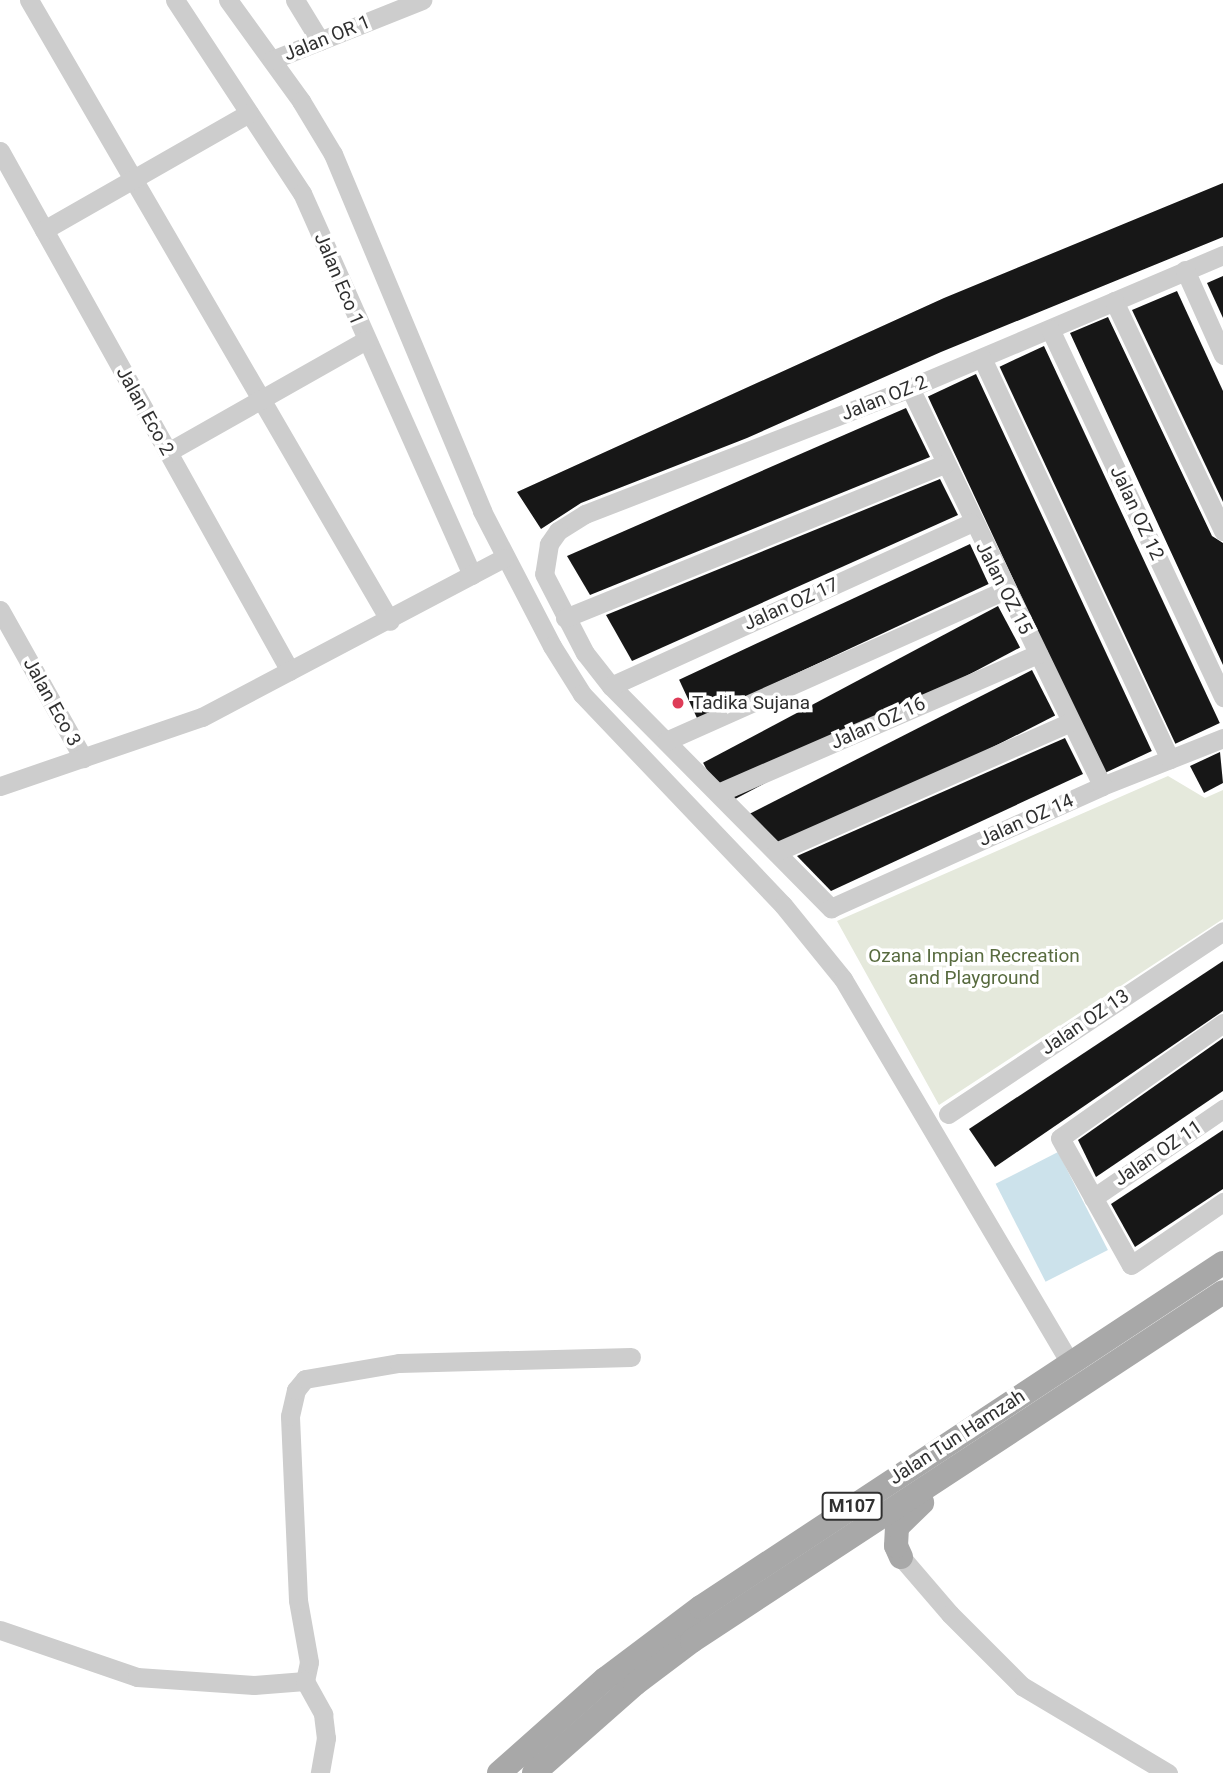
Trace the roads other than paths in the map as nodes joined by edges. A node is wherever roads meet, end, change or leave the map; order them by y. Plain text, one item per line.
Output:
1 (29, 0) edge
2 (175, 0) edge
3 (228, 0) edge
4 (295, 0) edge
5 (368, 0) edge
6 (422, 0) edge
7 (379, 17) junction
8 (320, 41) junction
9 (272, 60) junction
10 (249, 113) junction
11 (0, 151) edge
12 (133, 179) junction
13 (44, 230) junction
14 (1223, 255) edge
15 (1185, 271) junction
16 (1114, 301) junction
17 (1050, 329) junction
18 (366, 341) junction
19 (1223, 355) edge
20 (982, 358) junction
21 (910, 388) junction
22 (261, 400) junction
23 (168, 453) junction
24 (945, 464) junction
25 (971, 523) junction
26 (1223, 531) edge
27 (504, 558) junction
28 (472, 575) junction
29 (1005, 590) junction
30 (0, 610) edge
31 (565, 618) junction
32 (390, 621) junction
33 (1038, 654) junction
34 (290, 671) junction
35 (611, 686) junction
36 (1223, 697) edge
37 (1071, 722) junction
38 (1223, 738) edge
39 (666, 741) junction
40 (83, 758) junction
41 (1170, 759) junction
42 (0, 786) edge
43 (1102, 786) junction
44 (718, 793) junction
45 (776, 852) junction
46 (1223, 931) edge
47 (1223, 1023) edge
48 (1223, 1109) edge
49 (948, 1114) dead end
50 (1093, 1198) junction
51 (1223, 1202) edge
52 (1223, 1264) edge
53 (1223, 1292) edge
54 (631, 1357) dead end
55 (1070, 1363) junction
56 (1062, 1396) junction
57 (901, 1557) junction
58 (726, 1618) junction
59 (0, 1630) edge
60 (305, 1681) junction
61 (635, 1684) junction
62 (320, 1773) edge
63 (499, 1773) edge
64 (534, 1773) edge
65 (549, 1773) edge
66 (1168, 1773) edge

1 - 12 street
2 - 10 street, Jalan Eco 1
3 - 9 street
4 - 8 street
5 - 7 street
6 - 7 street, Jalan OR 1
7 - 8 street, Jalan OR 1
8 - 9 street, Jalan OR 1
9 - 27 street
10 - 12 street
10 - 18 street, Jalan Eco 1
11 - 13 street, Jalan Eco 2
12 - 13 street
12 - 22 street
13 - 23 street, Jalan Eco 2
14 - 15 street, Jalan OZ 2
15 - 16 street, Jalan OZ 2
15 - 19 street
16 - 17 street, Jalan OZ 2
16 - 26 street
17 - 20 street, Jalan OZ 2
17 - 36 street, Jalan OZ 12
18 - 22 street
18 - 28 street, Jalan Eco 1
20 - 21 street, Jalan OZ 2
20 - 41 street
21 - 24 street, Jalan OZ 15
21 - 31 street, Jalan OZ 2
22 - 23 street
22 - 32 street
23 - 34 street, Jalan Eco 2
24 - 25 street, Jalan OZ 15
24 - 31 street
25 - 29 street, Jalan OZ 15
25 - 35 street, Jalan OZ 17
27 - 28 street
27 - 55 street
28 - 32 street
29 - 33 street, Jalan OZ 15
29 - 39 street
30 - 40 street, Jalan Eco 3
31 - 35 street
32 - 34 street
33 - 37 street, Jalan OZ 15
33 - 44 street, Jalan OZ 16
34 - 40 street
35 - 39 street
37 - 43 street, Jalan OZ 15
37 - 45 street
38 - 41 street, Jalan OZ 14
39 - 44 street
40 - 42 street
41 - 43 street, Jalan OZ 14
43 - 45 street, Jalan OZ 14
44 - 45 street
46 - 49 street, Jalan OZ 13
47 - 50 street
48 - 50 street, Jalan OZ 11
50 - 51 street
52 - 55 main road, Jalan Tun Hamzah / M107
53 - 56 main road, Jalan Tun Hamzah / M107
54 - 60 street
55 - 63 main road, Jalan Tun Hamzah / M107
56 - 57 main road
56 - 58 main road, Jalan Tun Hamzah / M107
57 - 58 main road
57 - 66 street
58 - 61 main road, Jalan Tun Hamzah / M107
59 - 60 street
60 - 62 street
61 - 64 main road, Jalan Tun Hamzah / M107
61 - 65 main road

